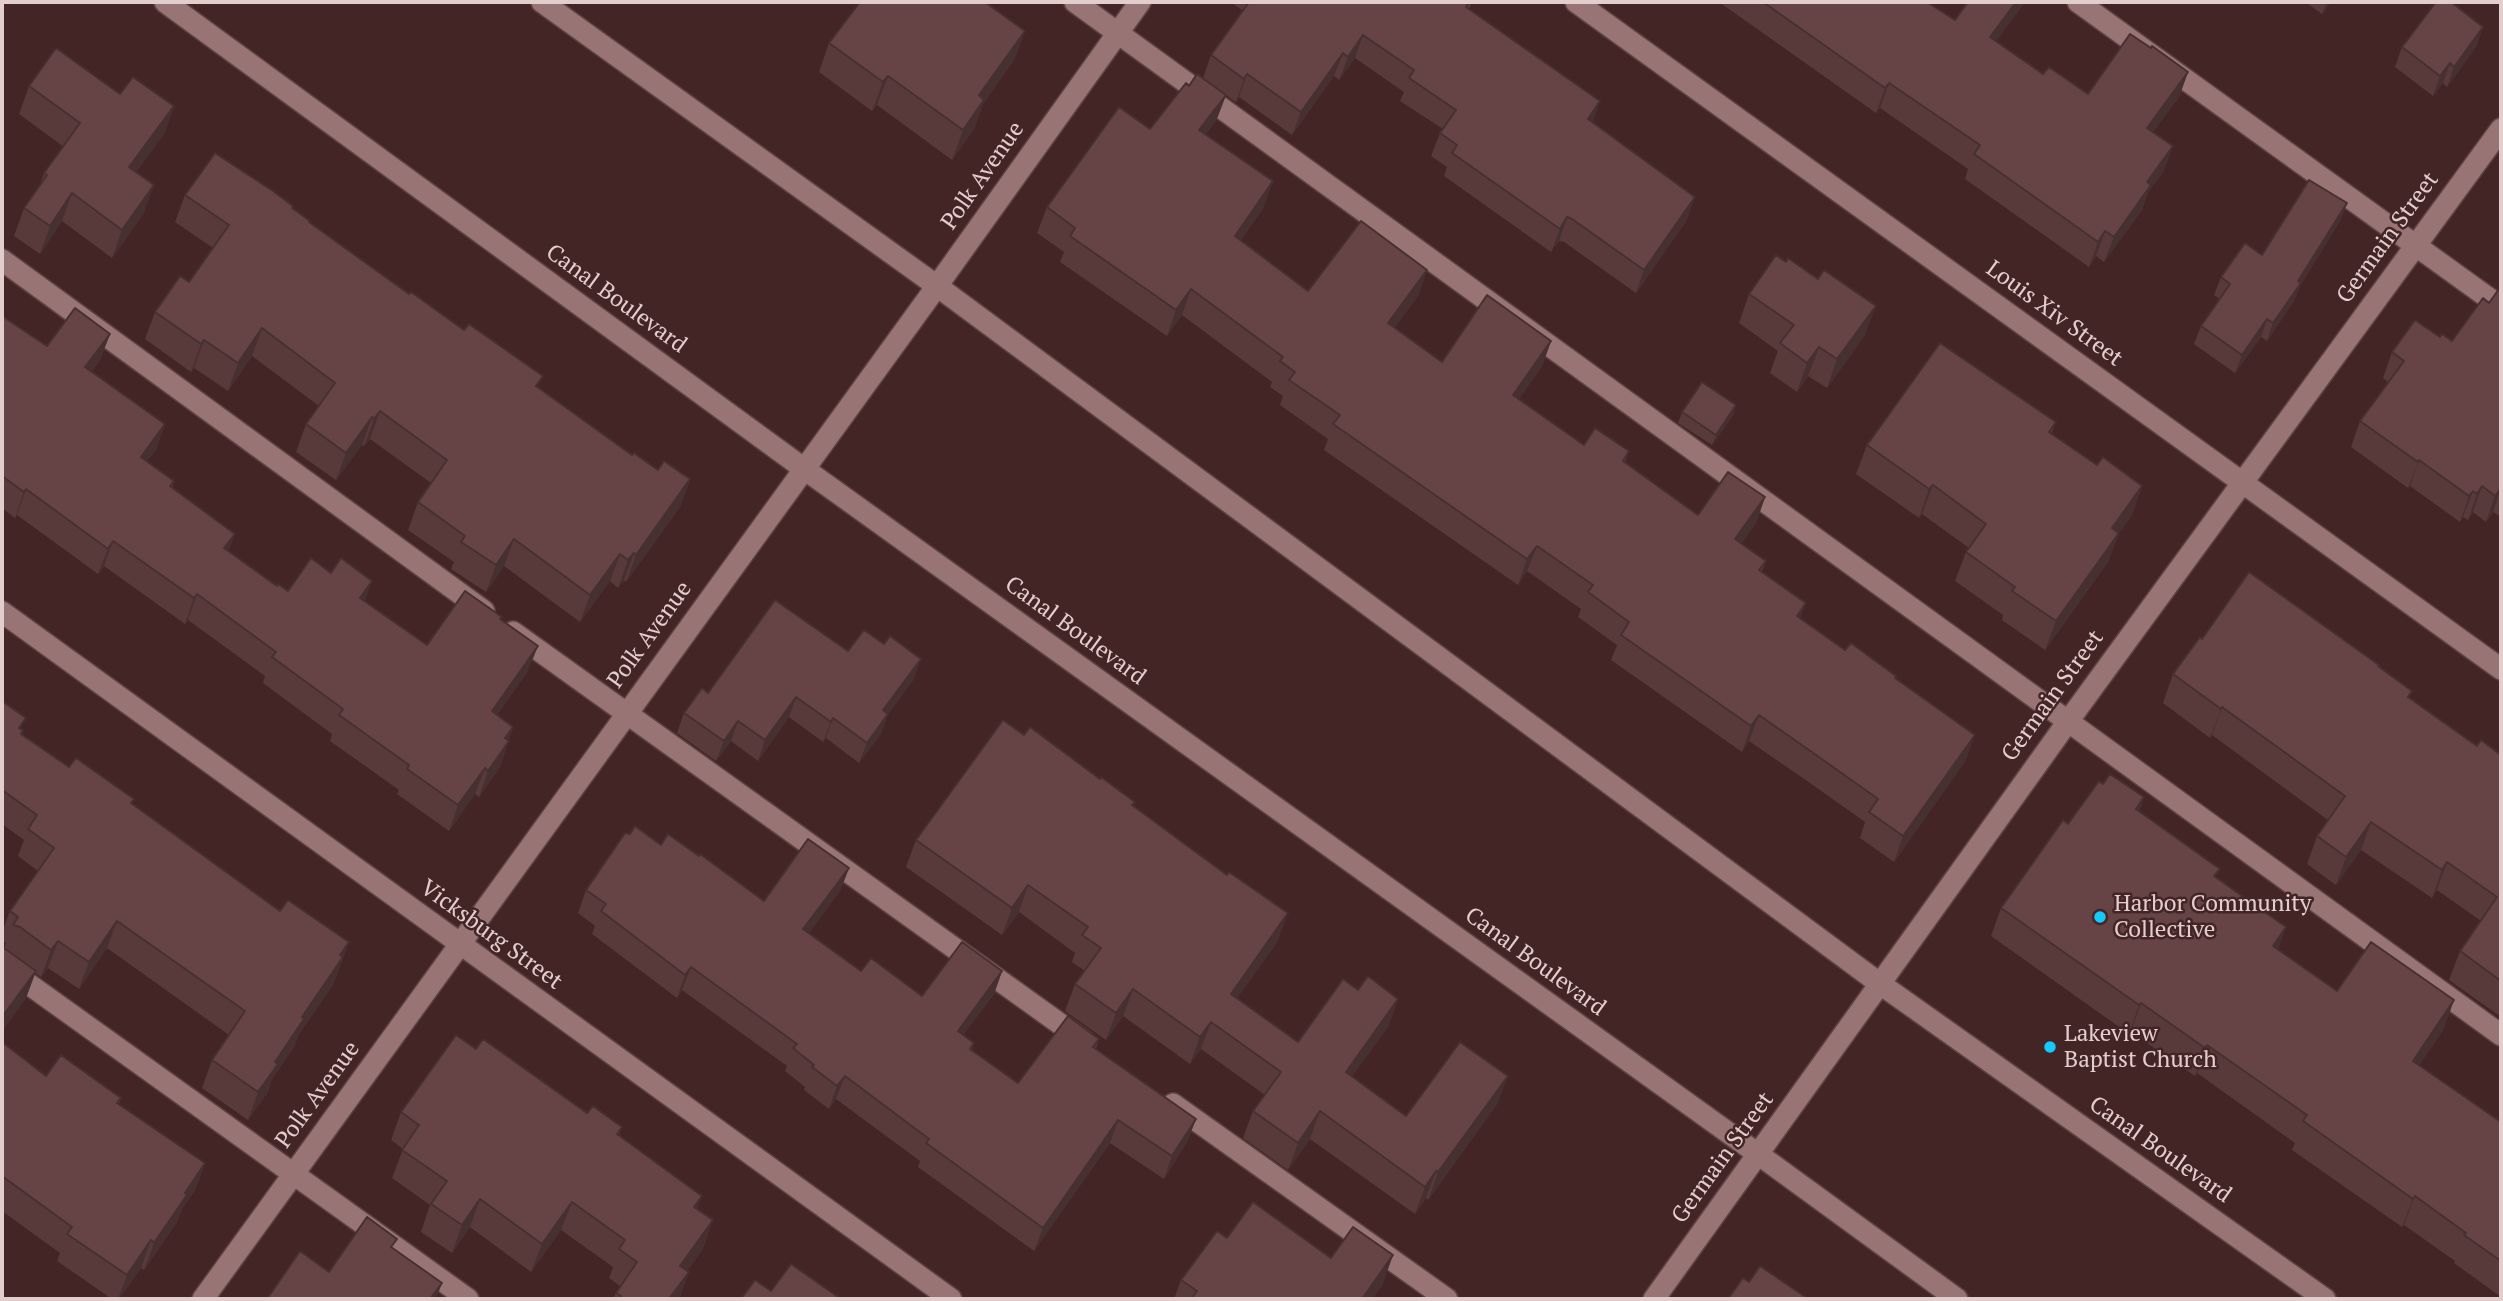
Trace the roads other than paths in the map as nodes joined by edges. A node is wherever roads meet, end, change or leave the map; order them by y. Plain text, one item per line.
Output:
1 (165, 2) edge
2 (542, 2) edge
3 (1074, 2) edge
4 (1140, 2) edge
5 (1576, 2) edge
6 (2078, 2) edge
7 (1118, 32) junction
8 (2501, 129) edge
9 (2416, 245) junction
10 (2, 260) edge
11 (937, 286) junction
12 (2501, 307) edge
13 (803, 468) junction
14 (2242, 481) junction
15 (2, 612) edge
16 (2501, 669) edge
17 (625, 714) junction
18 (2069, 720) junction
19 (459, 945) junction
20 (2, 965) edge
21 (1879, 983) junction
22 (2501, 1035) edge
23 (1098, 1051) edge
24 (1154, 1091) edge
25 (1758, 1154) junction
26 (293, 1175) junction
27 (203, 1299) edge
28 (468, 1299) edge
29 (951, 1299) edge
30 (1447, 1299) edge
31 (1654, 1299) edge
32 (1957, 1299) edge
33 (2325, 1299) edge

1 - 13 street, Canal Boulevard
2 - 11 street, Canal Boulevard
3 - 7 street
4 - 7 street, Polk Avenue
5 - 14 street, Louis Xiv Street
6 - 9 street
7 - 11 street, Polk Avenue
7 - 18 street
8 - 9 street, Germain Street
9 - 12 street
9 - 14 street, Germain Street
10 - 17 street
11 - 13 street, Polk Avenue
11 - 21 street, Canal Boulevard
13 - 17 street, Polk Avenue
13 - 25 street, Canal Boulevard
14 - 16 street, Louis Xiv Street
14 - 18 street, Germain Street
15 - 19 street, Vicksburg Street
17 - 19 street, Polk Avenue
17 - 23 street
18 - 21 street, Germain Street
18 - 22 street
19 - 26 street, Polk Avenue
19 - 29 street, Vicksburg Street
20 - 26 street
21 - 25 street, Germain Street
21 - 33 street, Canal Boulevard
24 - 30 street
25 - 31 street, Germain Street
25 - 32 street, Canal Boulevard
26 - 27 street, Polk Avenue
26 - 28 street

